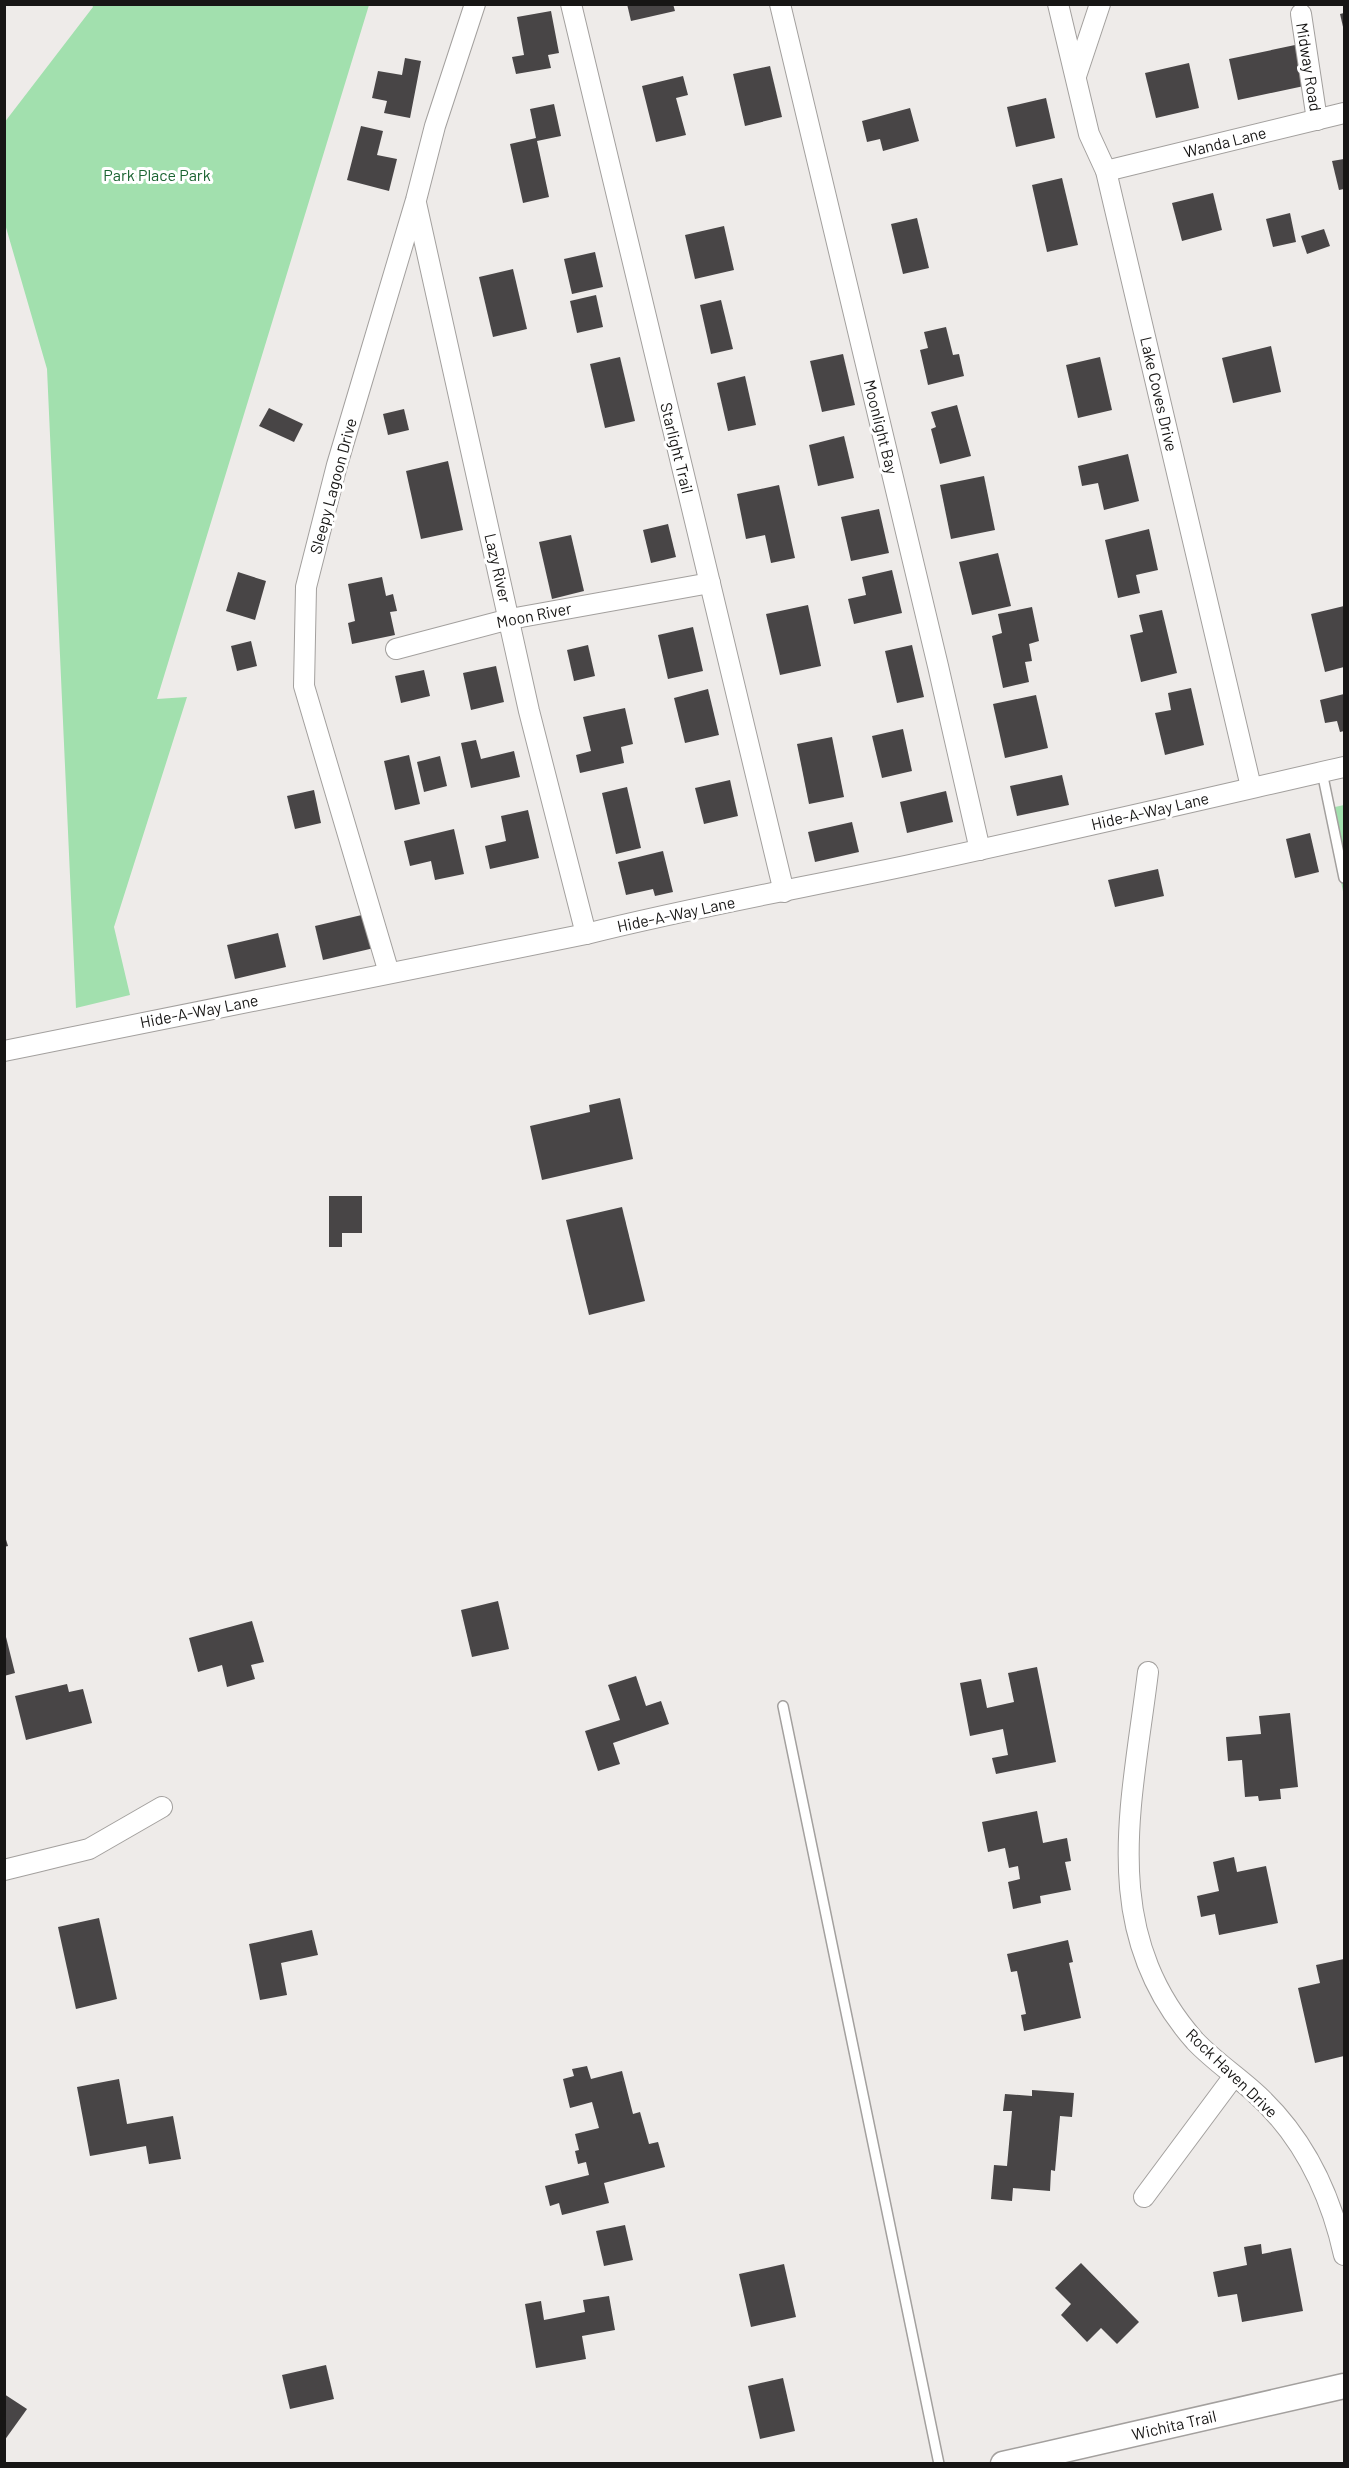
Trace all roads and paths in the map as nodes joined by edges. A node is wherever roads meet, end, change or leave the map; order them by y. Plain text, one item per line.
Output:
1 (474, 4) edge
2 (571, 4) edge
3 (780, 4) edge
4 (1058, 4) edge
5 (1100, 4) edge
6 (1301, 14) dead end
7 (1076, 76) junction
8 (1344, 113) edge
9 (1317, 120) junction
10 (1106, 171) junction
11 (416, 200) junction
12 (710, 583) junction
13 (510, 619) junction
14 (396, 649) dead end
15 (1344, 767) edge
16 (1322, 772) junction
17 (1251, 787) junction
18 (980, 850) junction
19 (1344, 878) edge
20 (784, 892) junction
21 (585, 934) junction
22 (389, 973) junction
23 (4, 1051) edge
24 (1148, 1672) dead end
25 (783, 1706) dead end
26 (162, 1807) dead end
27 (4, 1870) edge
28 (1234, 2076) junction
29 (1144, 2197) dead end
30 (1344, 2255) edge
31 (1344, 2386) edge
32 (939, 2463) edge
33 (1003, 2463) edge

1 - 11 street, Sleepy Lagoon Drive
2 - 12 street, Starlight Trail
3 - 18 street, Moonlight Bay
4 - 7 street, Lake Coves Drive
5 - 7 street
6 - 9 street, Midway Road
7 - 10 street, Lake Coves Drive
8 - 9 street, Wanda Lane
9 - 10 street, Wanda Lane
10 - 17 street, Lake Coves Drive
11 - 13 street, Lazy River
11 - 22 street, Sleepy Lagoon Drive
12 - 13 street, Moon River
12 - 20 street, Starlight Trail
13 - 14 street, Moon River
13 - 21 street, Lazy River
15 - 16 street, Hide-A-Way Lane
16 - 17 street, Hide-A-Way Lane
16 - 19 lane
17 - 18 street, Hide-A-Way Lane
18 - 20 street, Hide-A-Way Lane
20 - 21 street, Hide-A-Way Lane
21 - 22 street, Hide-A-Way Lane
22 - 23 street, Hide-A-Way Lane
24 - 28 street, Rock Haven Drive
25 - 32 lane
26 - 27 street
28 - 29 street
28 - 30 street, Rock Haven Drive
31 - 33 street, Wichita Trail

